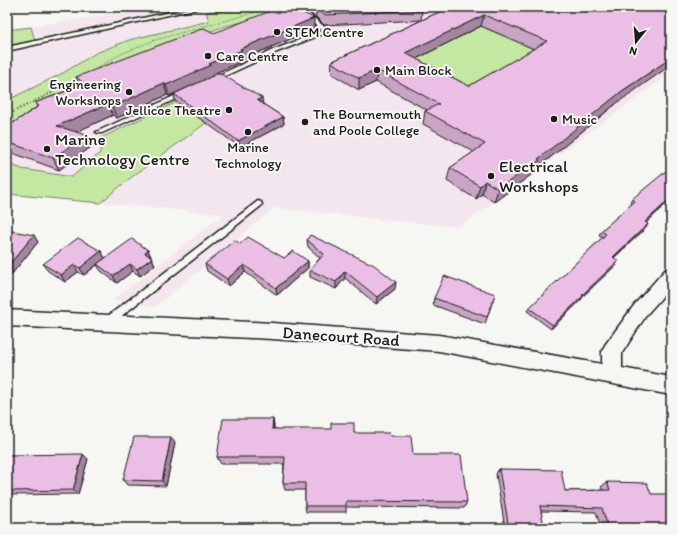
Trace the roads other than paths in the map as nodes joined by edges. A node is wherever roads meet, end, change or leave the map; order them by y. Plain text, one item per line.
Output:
1 (201, 7) edge
2 (301, 7) edge
3 (7, 49) edge
4 (205, 84) edge
5 (191, 90) edge
6 (100, 132) dead end
7 (258, 204) dead end
8 (671, 275) edge
9 (7, 318) edge
10 (106, 323) junction
11 (612, 375) junction
12 (671, 386) edge

1 - 3 lane
2 - 4 lane
5 - 6 lane
7 - 10 lane
8 - 11 street
9 - 10 street, Danecourt Road
10 - 11 street, Danecourt Road
11 - 12 street, Danecourt Road

